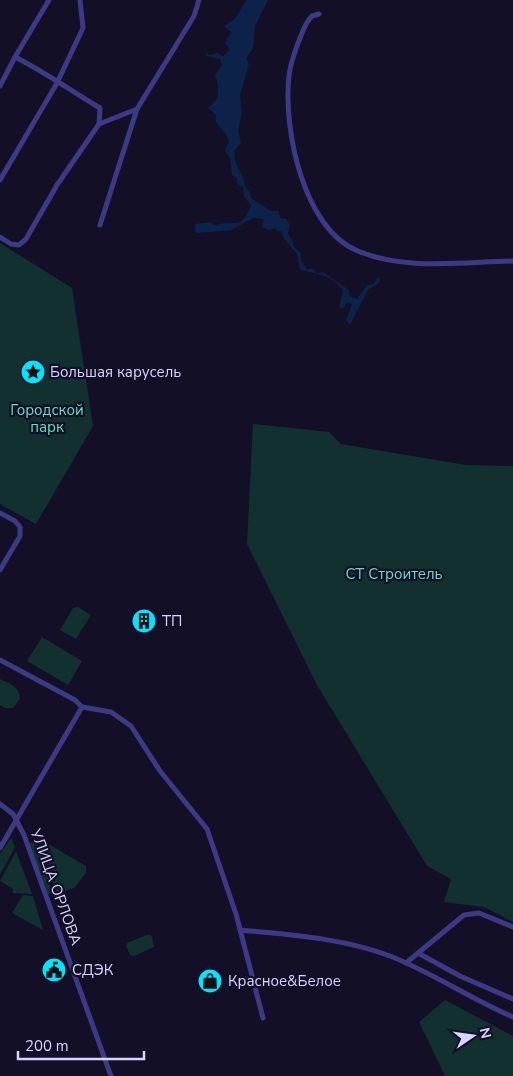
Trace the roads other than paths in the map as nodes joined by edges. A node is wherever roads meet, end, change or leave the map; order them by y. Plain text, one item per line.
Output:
1 (49, 0) edge
2 (80, 0) edge
3 (199, 0) edge
4 (319, 14) dead end
5 (15, 57) junction
6 (57, 83) junction
7 (0, 86) edge
8 (137, 108) junction
9 (99, 124) junction
10 (0, 180) edge
11 (100, 225) dead end
12 (0, 237) edge
13 (513, 261) edge
14 (0, 513) edge
15 (0, 570) edge
16 (0, 660) edge
17 (82, 707) junction
18 (0, 804) edge
19 (17, 819) junction
20 (0, 848) edge
21 (513, 927) edge
22 (240, 930) junction
23 (418, 953) junction
24 (406, 963) junction
25 (513, 999) edge
26 (513, 1017) edge
27 (263, 1018) dead end
28 (111, 1076) edge

1 - 5 street
2 - 6 street
3 - 8 street
4 - 13 street
5 - 6 street
5 - 7 street
6 - 9 street
6 - 10 street
8 - 9 street
8 - 11 street
9 - 12 street
14 - 15 street
16 - 17 street
17 - 19 street
17 - 22 street
18 - 19 street
19 - 20 street
19 - 28 street, УЛИЦА ОРЛОВА
21 - 23 street
22 - 24 street
22 - 27 street
23 - 24 street
23 - 25 street
24 - 26 street

